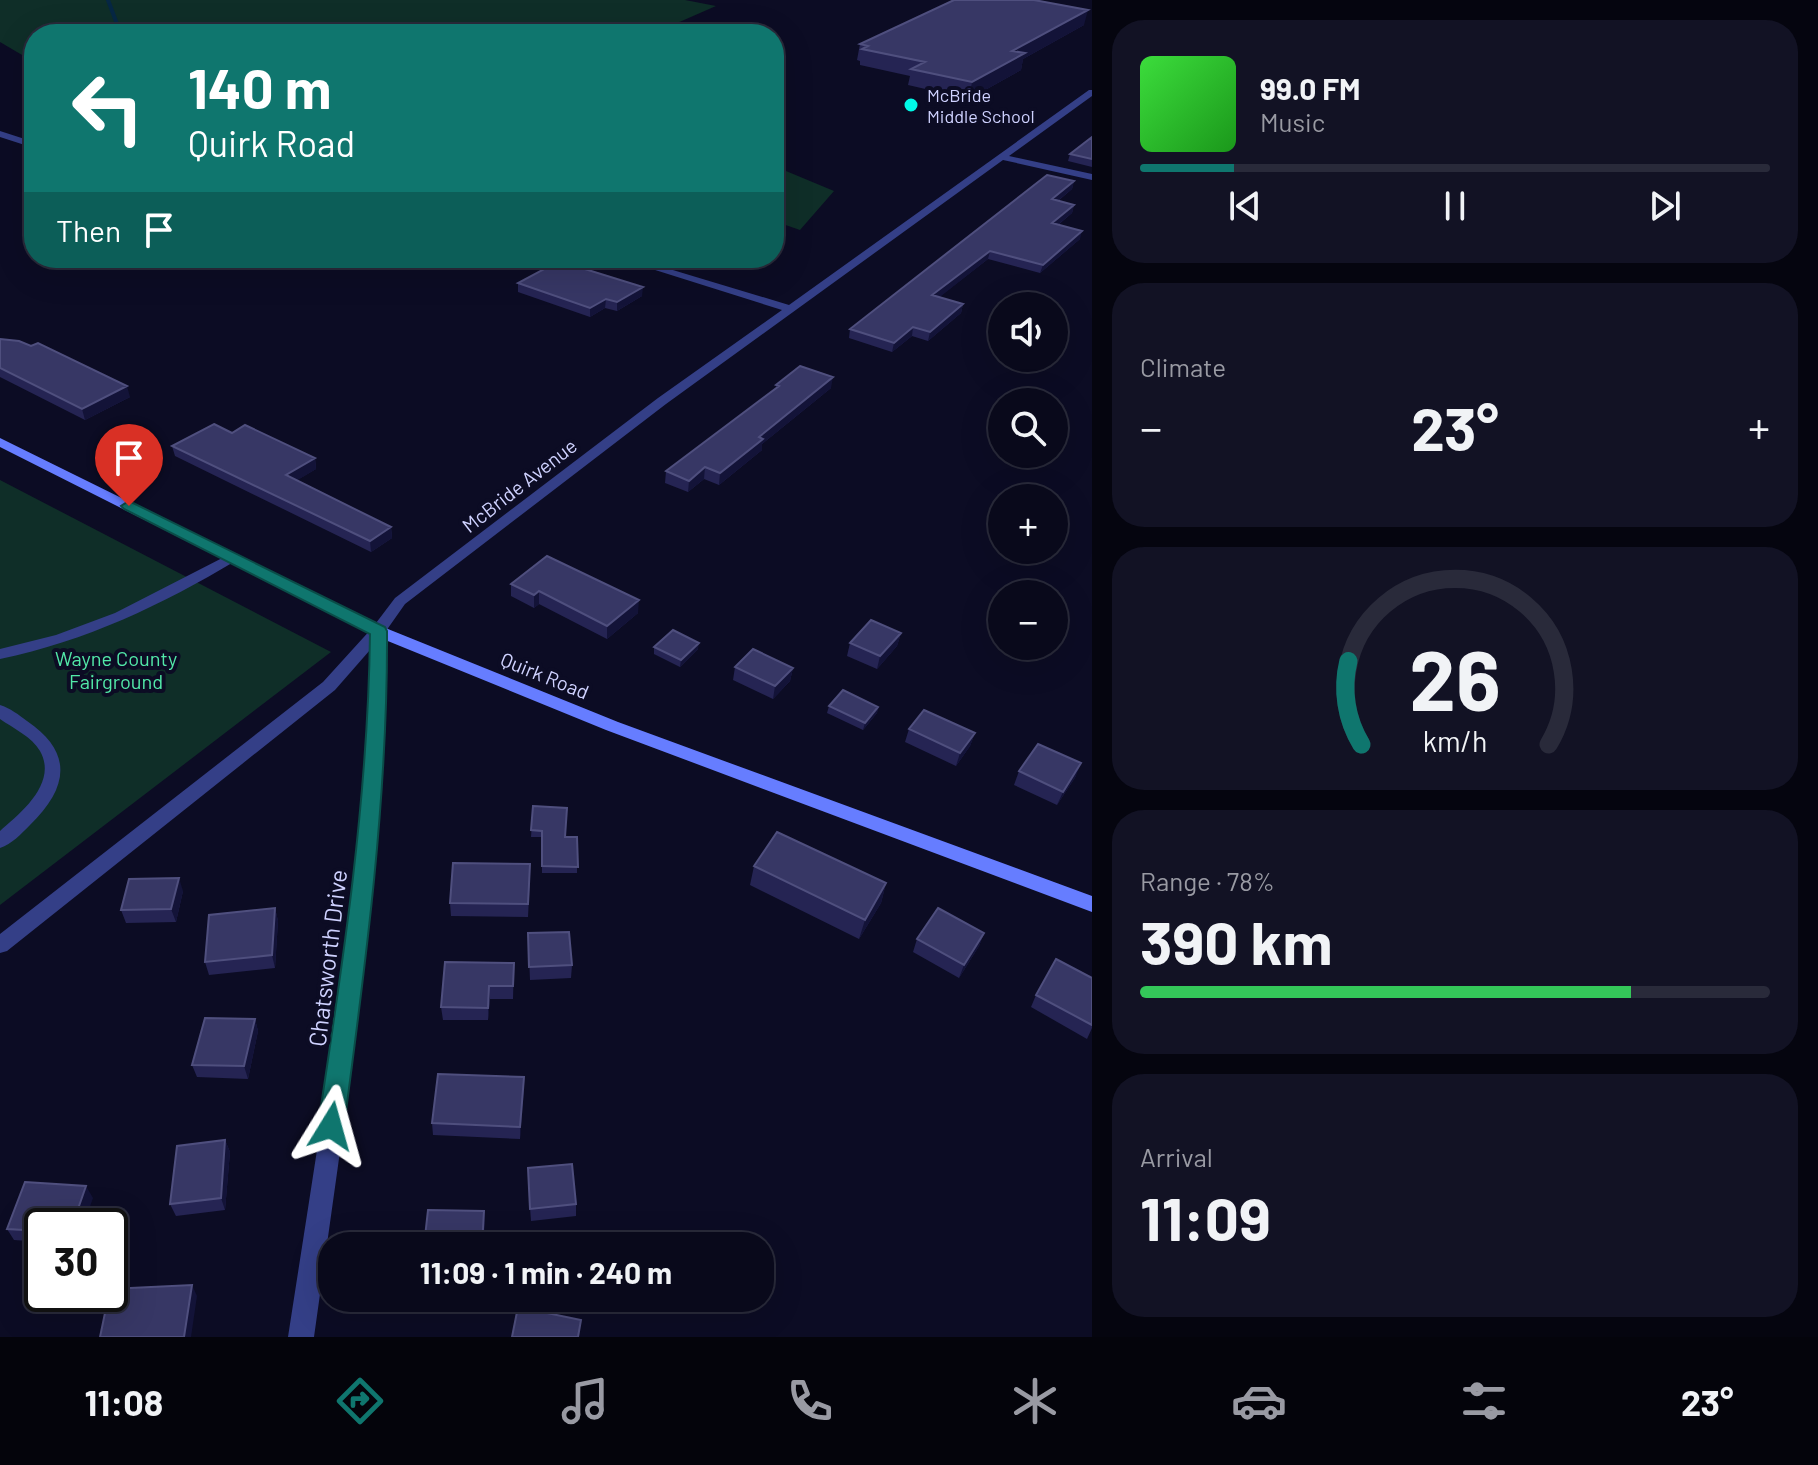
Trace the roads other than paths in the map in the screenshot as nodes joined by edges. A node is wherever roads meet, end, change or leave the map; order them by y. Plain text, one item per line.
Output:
1 (1092, 92) edge
2 (0, 134) edge
3 (24, 142) edge
4 (1002, 157) junction
5 (1092, 177) edge
6 (655, 268) edge
7 (791, 309) junction
8 (0, 442) edge
9 (232, 557) junction
10 (378, 631) junction
11 (0, 654) edge
12 (0, 711) edge
13 (0, 841) edge
14 (1092, 904) edge
15 (0, 945) edge
16 (301, 1337) edge

1 - 4 street, McBride Avenue
2 - 3 street
4 - 5 street
4 - 7 street, McBride Avenue
6 - 7 street
7 - 10 street, McBride Avenue
8 - 9 street, Quirk Road
9 - 10 street, Quirk Road
9 - 11 street
10 - 14 street, Quirk Road
10 - 15 street, McBride Avenue
10 - 16 street, Chatsworth Drive
12 - 13 street

